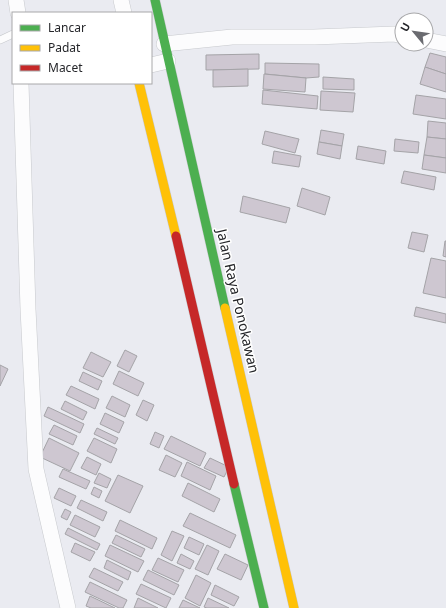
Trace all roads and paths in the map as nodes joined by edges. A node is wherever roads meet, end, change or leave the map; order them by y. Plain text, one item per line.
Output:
1 (16, 0) edge
2 (121, 0) edge
3 (155, 0) edge
4 (18, 12) edge
5 (124, 12) edge
6 (12, 34) edge
7 (394, 34) edge
8 (1, 39) edge
9 (434, 42) edge
10 (164, 44) junction
11 (446, 44) edge
12 (168, 61) junction
13 (152, 64) edge
14 (21, 84) edge
15 (139, 84) edge
16 (68, 608) edge
17 (264, 608) edge
18 (294, 608) edge

1 - 4 street
2 - 5 street
3 - 10 main road, Jalan Raya Ponokawan
6 - 8 lane
7 - 10 street
9 - 11 street
10 - 12 main road, Jalan Raya Ponokawan
12 - 13 street
12 - 18 main road, Jalan Raya Ponokawan
14 - 16 street
15 - 17 main road

